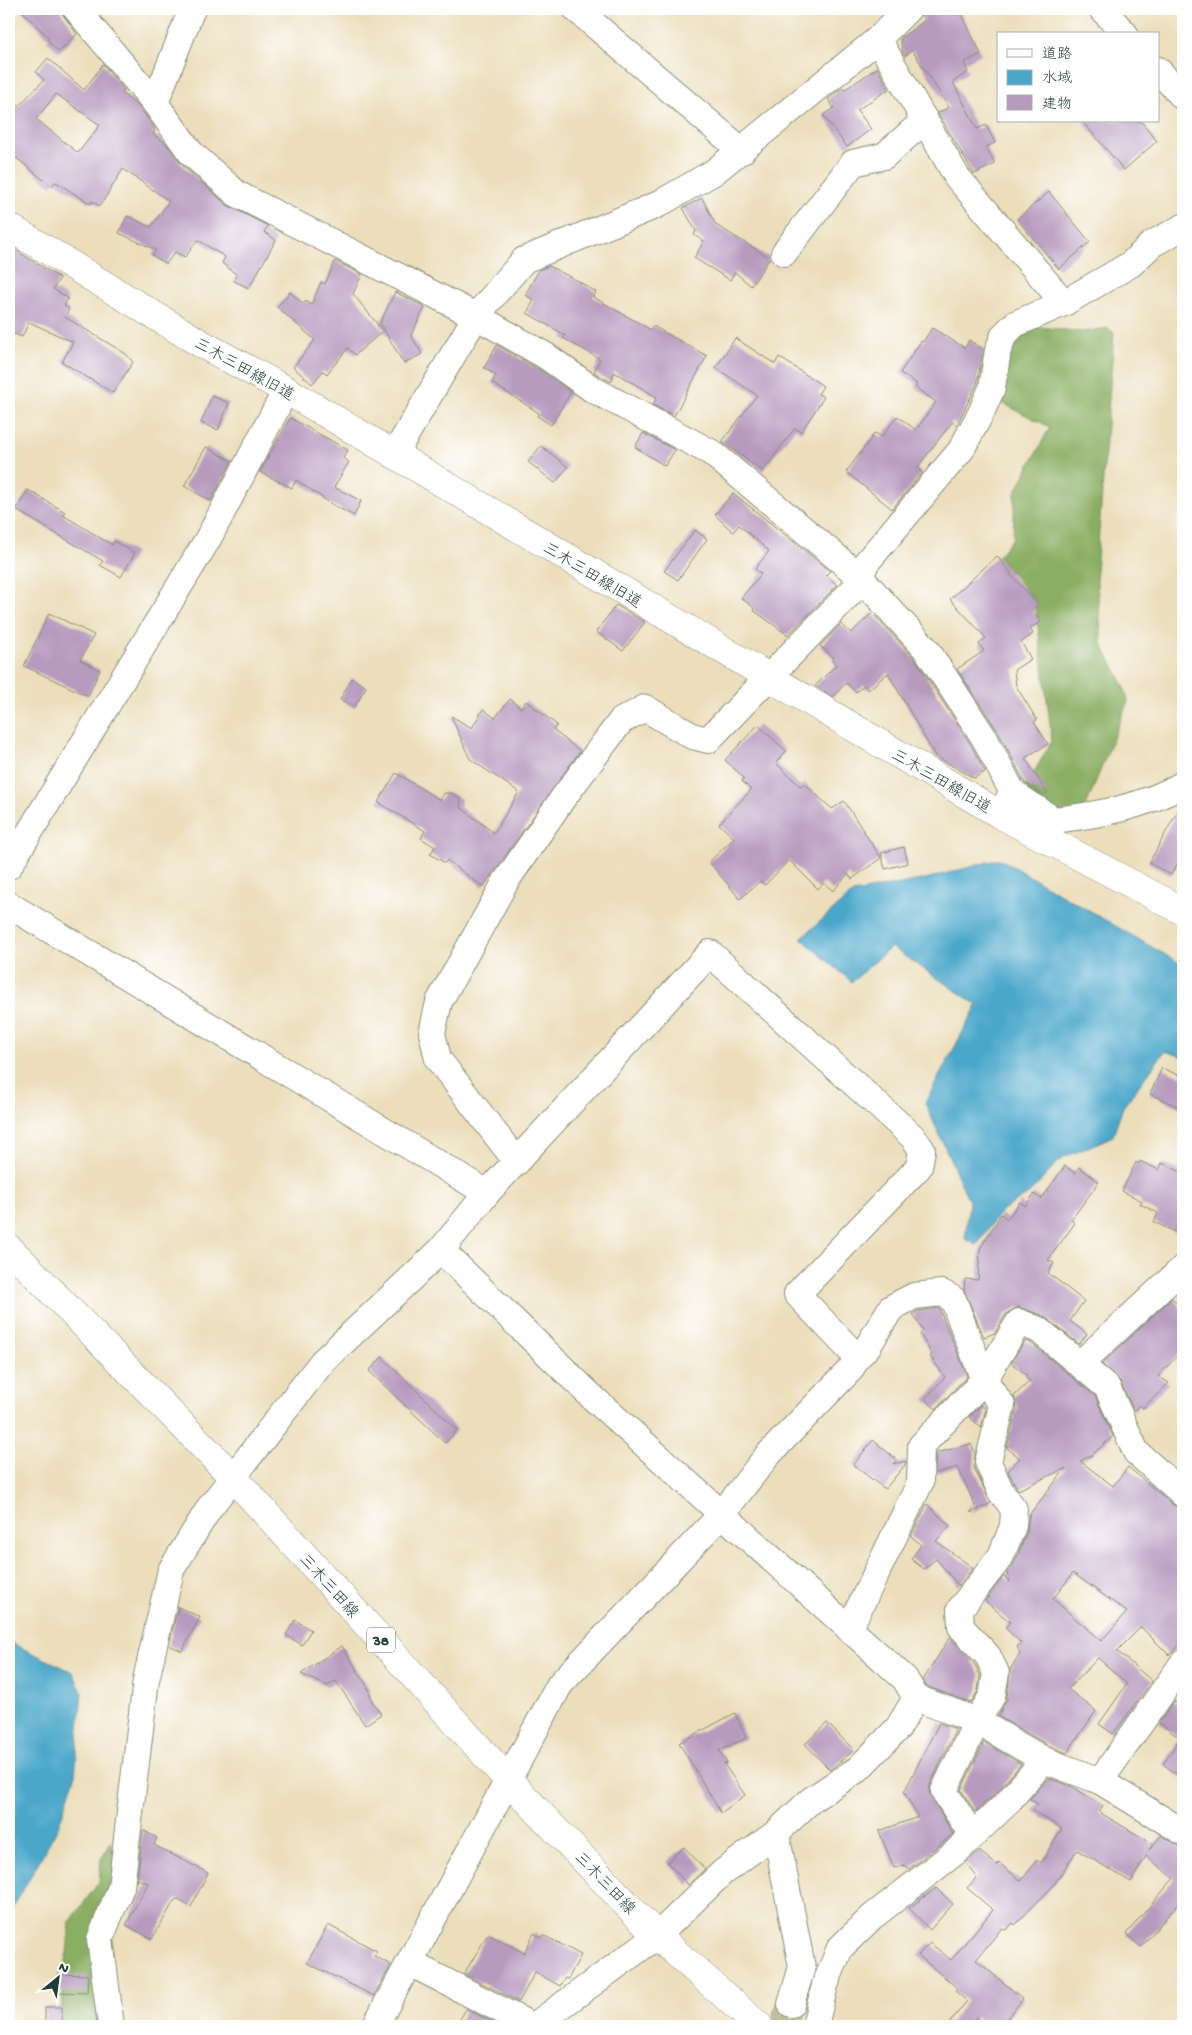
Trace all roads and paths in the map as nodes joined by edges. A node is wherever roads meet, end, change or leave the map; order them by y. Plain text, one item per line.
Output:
1 (76, 9) edge
2 (192, 9) edge
3 (576, 9) edge
4 (908, 9) edge
5 (1102, 9) edge
6 (1123, 32) edge
7 (878, 39) junction
8 (1160, 72) edge
9 (1183, 97) edge
10 (155, 103) junction
11 (924, 120) junction
12 (742, 151) junction
13 (9, 227) edge
14 (1183, 227) edge
15 (784, 253) dead end
16 (1064, 303) junction
17 (476, 316) junction
18 (286, 390) junction
19 (394, 455) junction
20 (859, 576) junction
21 (768, 679) junction
22 (1183, 784) edge
23 (1006, 803) junction
24 (9, 866) edge
25 (9, 905) edge
26 (1183, 911) edge
27 (517, 1162) junction
28 (487, 1193) junction
29 (9, 1248) edge
30 (441, 1250) junction
31 (1183, 1268) edge
32 (856, 1359) junction
33 (1080, 1364) junction
34 (984, 1380) junction
35 (233, 1478) junction
36 (1183, 1494) edge
37 (722, 1514) junction
38 (850, 1629) junction
39 (1180, 1677) edge
40 (916, 1698) junction
41 (977, 1721) junction
42 (1044, 1760) junction
43 (509, 1781) junction
44 (1100, 1781) junction
45 (1183, 1832) edge
46 (776, 1833) junction
47 (972, 1834) junction
48 (658, 1936) junction
49 (410, 1963) junction
50 (792, 2004) tunnel mouth
51 (111, 2026) edge
52 (375, 2026) edge
53 (533, 2026) edge
54 (759, 2026) edge
55 (815, 2026) edge

1 - 10 street
2 - 10 street
3 - 12 street
4 - 7 street
5 - 6 street
7 - 11 street
7 - 12 street
8 - 9 street
10 - 17 street
11 - 15 street
11 - 16 street
12 - 17 street
13 - 18 street, 三木三田線旧道
14 - 16 street
16 - 20 street
17 - 19 street
17 - 20 street
18 - 19 street, 三木三田線旧道
18 - 24 street
19 - 21 street, 三木三田線旧道
20 - 21 street
20 - 23 street
21 - 23 street, 三木三田線旧道
21 - 27 street
22 - 23 street
23 - 26 street, 三木三田線旧道
25 - 28 street
27 - 28 street
27 - 32 street
28 - 30 street
29 - 35 street, 三木三田線 / 38
30 - 35 street
30 - 37 street
31 - 33 street
32 - 34 street
32 - 37 street
33 - 34 street
33 - 36 street
34 - 38 street
34 - 41 street
35 - 43 street, 三木三田線 / 38
35 - 51 street
37 - 38 street
37 - 43 street
38 - 40 street
39 - 44 street
40 - 41 street
40 - 46 street
41 - 42 street
41 - 47 street
42 - 44 street
42 - 47 street
43 - 48 street, 三木三田線 / 38
43 - 49 street
44 - 45 street
46 - 48 street
46 - 50 street
47 - 55 street
48 - 53 street
48 - 54 street, 三木三田線 / 38
49 - 52 street
49 - 53 street

